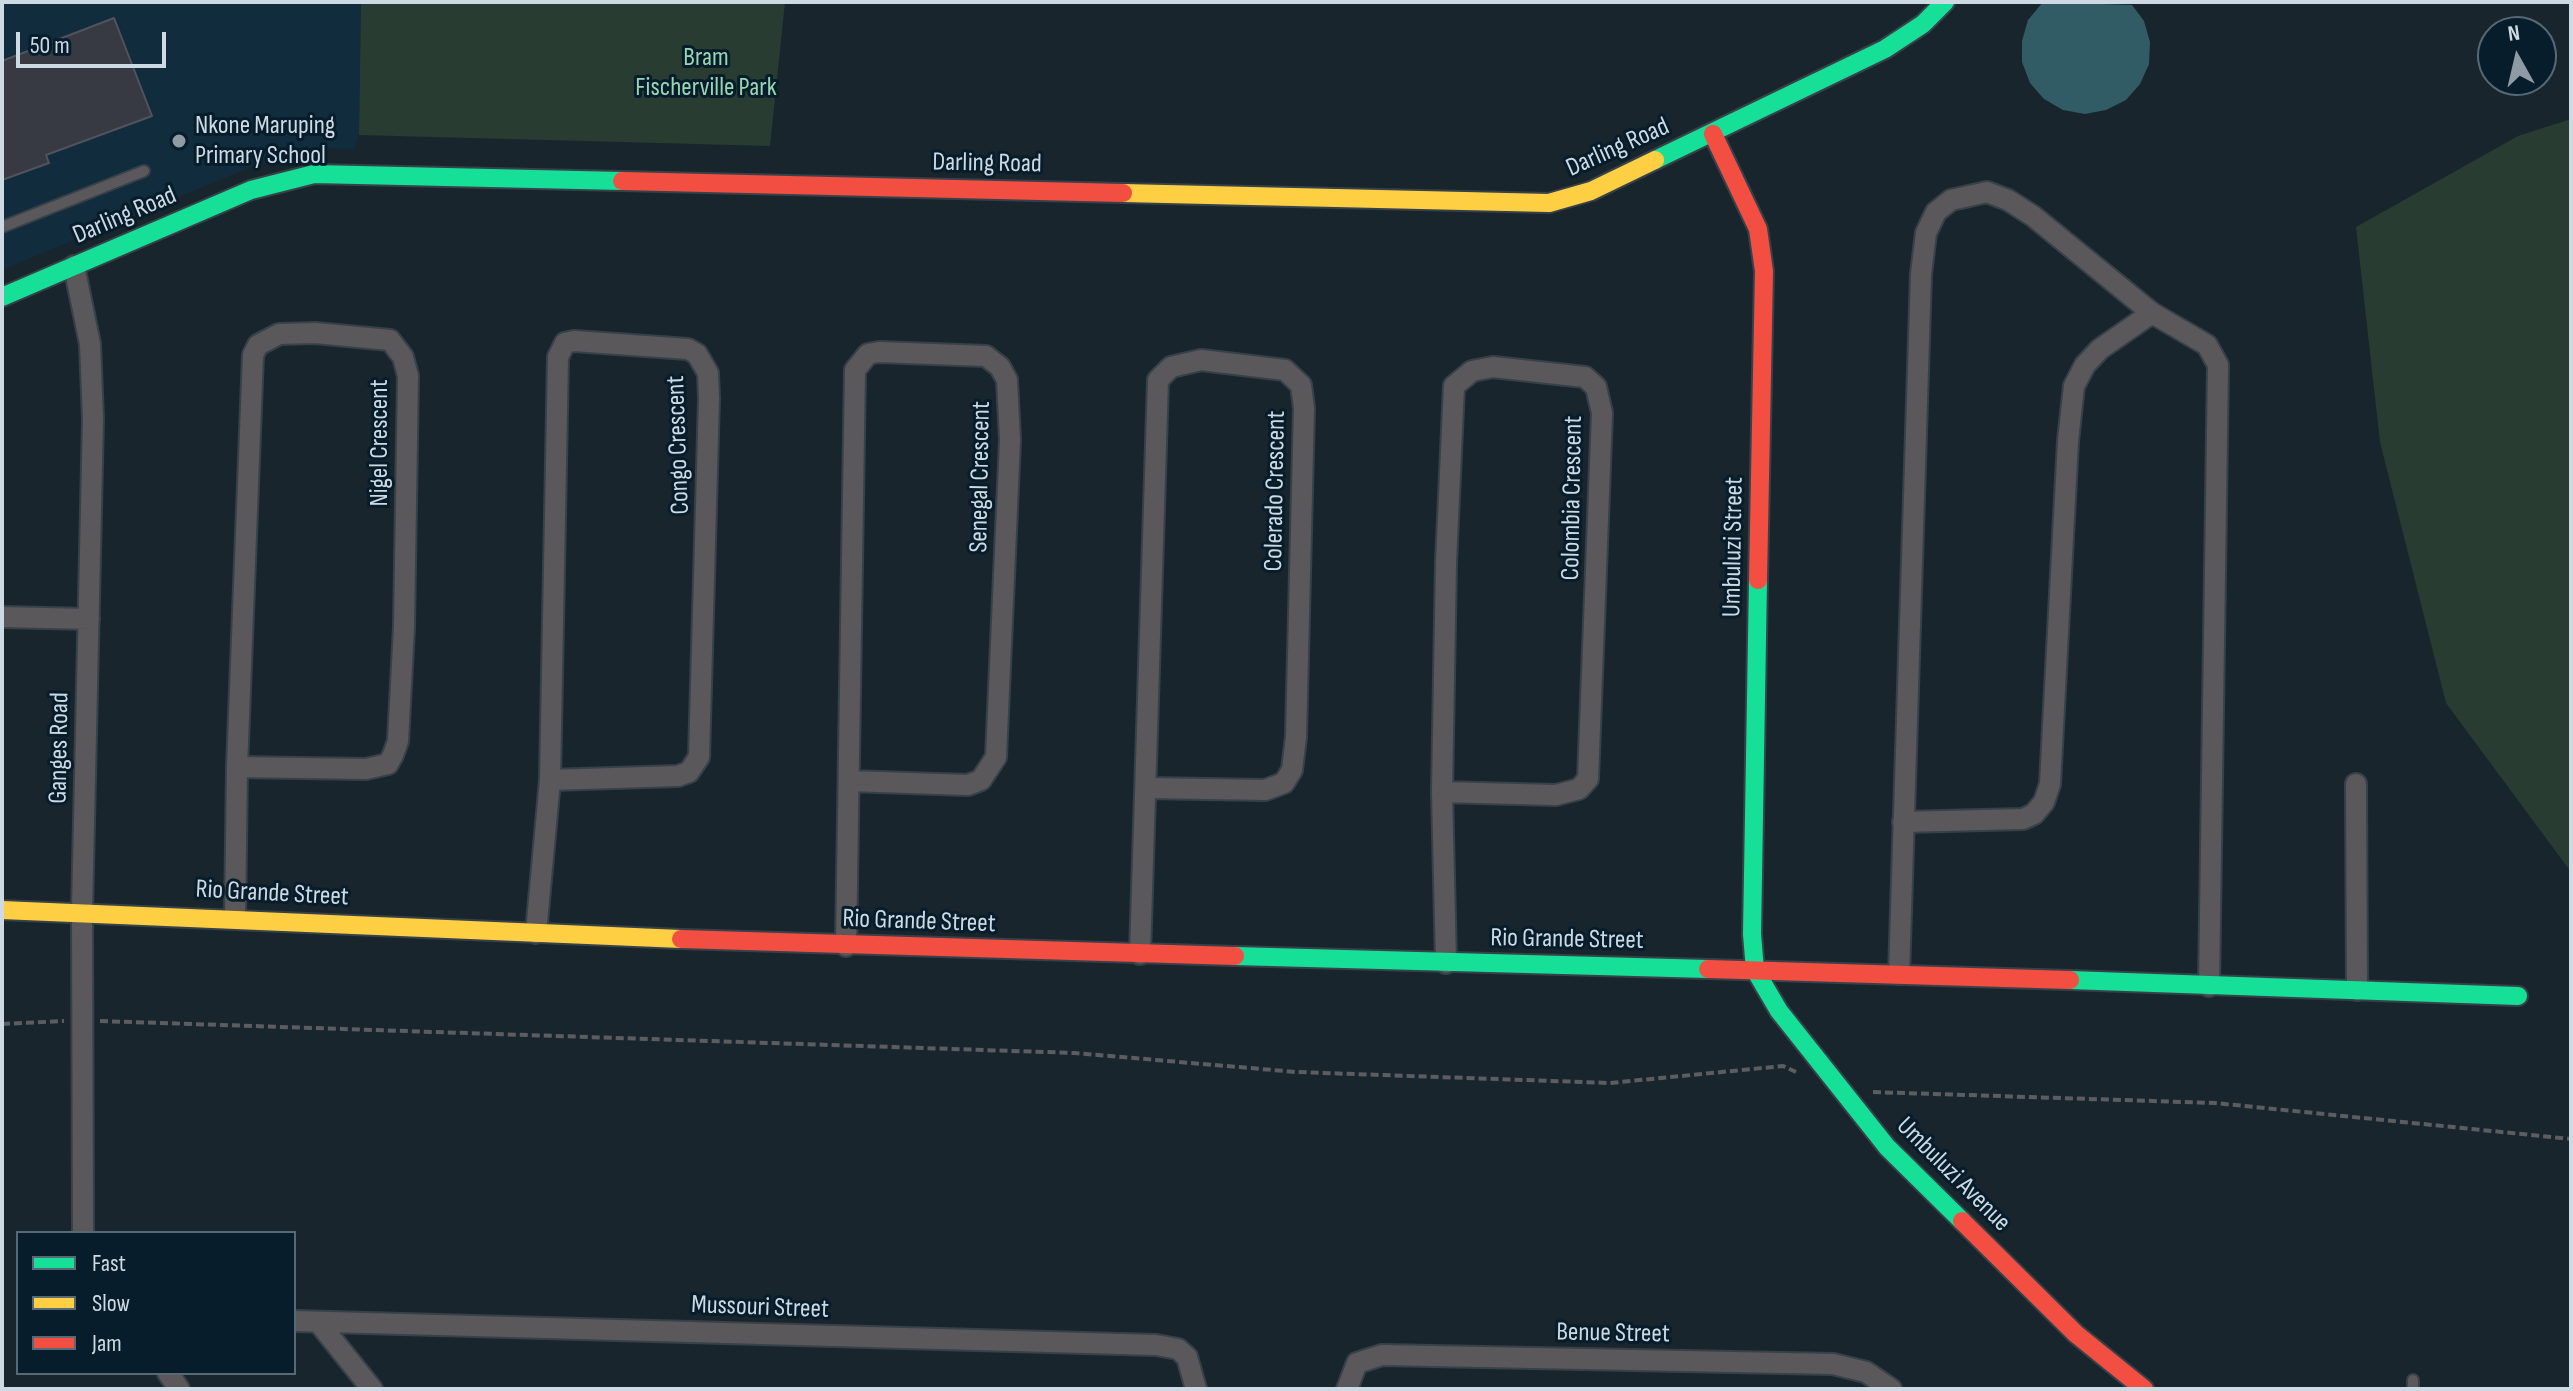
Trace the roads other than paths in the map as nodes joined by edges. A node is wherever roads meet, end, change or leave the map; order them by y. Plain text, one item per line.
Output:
1 (1945, 2) edge
2 (1713, 134) junction
3 (144, 171) dead end
4 (2, 227) edge
5 (74, 266) junction
6 (2, 297) edge
7 (2152, 313) junction
8 (2, 617) edge
9 (89, 619) junction
10 (237, 767) junction
11 (550, 780) junction
12 (849, 781) junction
13 (2356, 784) dead end
14 (1147, 788) junction
15 (1442, 792) junction
16 (1903, 822) junction
17 (2, 910) edge
18 (82, 911) junction
19 (235, 918) junction
20 (536, 933) junction
21 (846, 946) junction
22 (1140, 954) junction
23 (1446, 963) junction
24 (1755, 970) junction
25 (1899, 974) junction
26 (2209, 986) junction
27 (2357, 990) junction
28 (2518, 996) dead end
29 (83, 1231) edge
30 (296, 1321) edge
31 (319, 1323) junction
32 (2120, 1382) edge
33 (372, 1389) edge
34 (1196, 1389) edge
35 (1347, 1389) edge
36 (1891, 1389) edge
37 (2144, 1389) edge

1 - 2 street, Darling Road
2 - 5 street, Darling Road
2 - 24 street, Umbuluzi Street
3 - 4 lane
5 - 6 street, Darling Road
5 - 9 street, Ganges Road
7 - 16 street
7 - 16 street
7 - 26 street
8 - 9 street
9 - 18 street, Ganges Road
10 - 10 street, Nigel Crescent
10 - 19 street, Nigel Crescent
11 - 11 street, Congo Crescent
11 - 20 street, Congo Crescent
12 - 12 street, Senegal Crescent
12 - 21 street, Senegal Crescent
13 - 27 street
14 - 14 street, Colerado Crescent
14 - 22 street, Colerado Crescent
15 - 15 street, Colombia Crescent
15 - 23 street, Colombia Crescent
16 - 25 street
17 - 18 street, Rio Grande Street
18 - 19 street, Rio Grande Street
18 - 29 street, Ganges Road
19 - 20 street, Rio Grande Street
20 - 21 street, Rio Grande Street
21 - 22 street, Rio Grande Street
22 - 23 street, Rio Grande Street
23 - 24 street, Rio Grande Street
24 - 25 street, Rio Grande Street
24 - 32 street, Umbuluzi Avenue
25 - 26 street, Rio Grande Street
26 - 27 street, Rio Grande Street
27 - 28 street, Rio Grande Street
30 - 31 street, Mussouri Street
31 - 33 street
31 - 34 street, Mussouri Street
32 - 37 street, Umbuluzi Avenue
35 - 36 street, Benue Street

